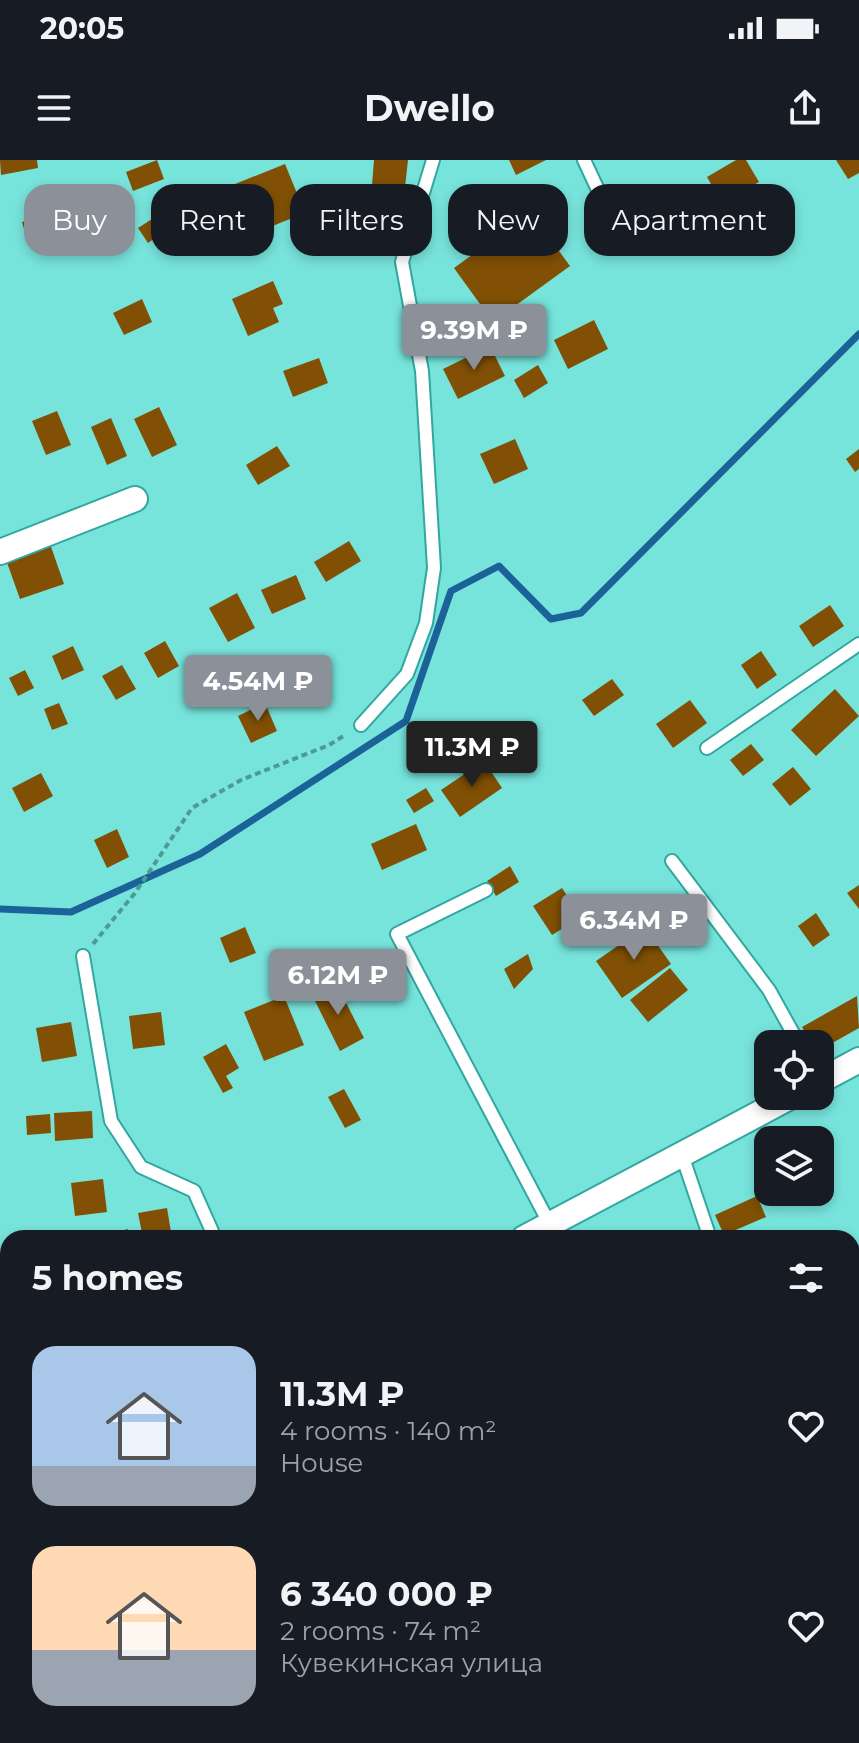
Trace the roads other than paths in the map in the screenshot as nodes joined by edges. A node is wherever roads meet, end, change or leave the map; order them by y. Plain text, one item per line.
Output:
1 (433, 160) edge
2 (584, 160) edge
3 (595, 184) edge
4 (135, 499) dead end
5 (0, 552) edge
6 (859, 644) edge
7 (361, 725) road end
8 (707, 748) dead end
9 (672, 861) dead end
10 (486, 890) dead end
11 (83, 956) road end
12 (791, 1030) edge
13 (859, 1060) edge
14 (834, 1073) edge
15 (766, 1110) edge
16 (682, 1155) junction
17 (211, 1230) edge
18 (552, 1230) edge
19 (555, 1230) edge
20 (707, 1230) edge

1 - 7 lane
2 - 3 lane
4 - 5 street
6 - 8 lane
9 - 12 lane
10 - 18 lane
11 - 17 lane
13 - 14 street
15 - 16 street
16 - 19 street
16 - 20 lane

